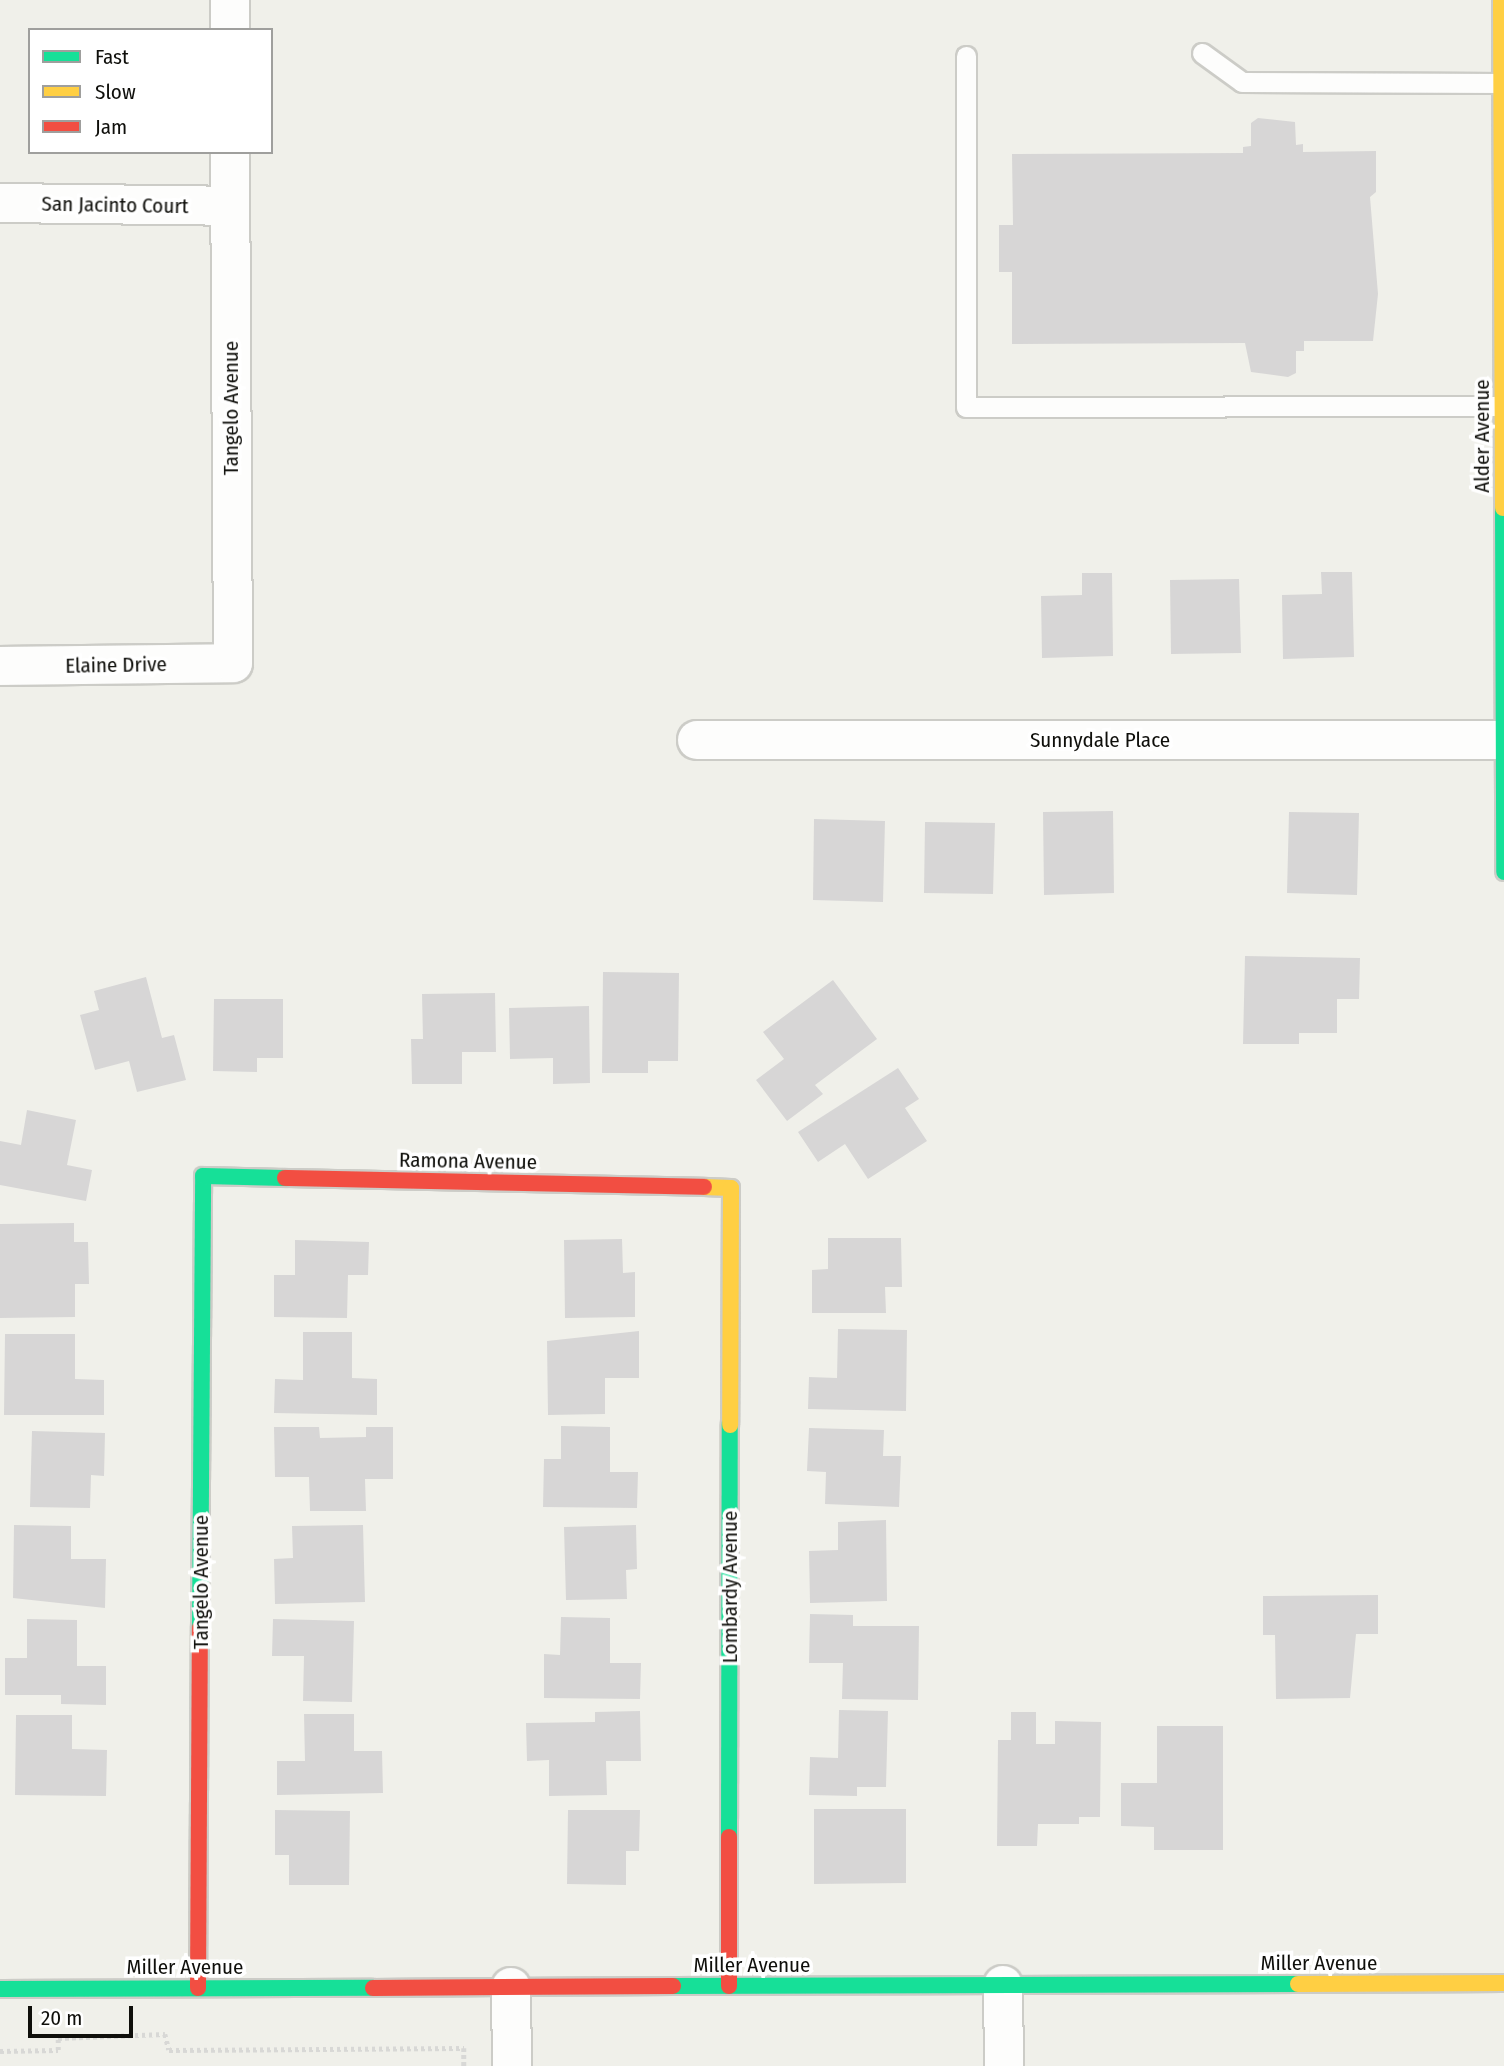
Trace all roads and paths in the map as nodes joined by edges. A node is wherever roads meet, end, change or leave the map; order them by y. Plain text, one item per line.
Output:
1 (230, 0) edge
2 (1501, 0) edge
3 (230, 28) edge
4 (1202, 53) dead end
5 (966, 56) dead end
6 (1502, 83) junction
7 (230, 154) edge
8 (0, 203) edge
9 (230, 206) junction
10 (1503, 368) edge
11 (1503, 406) edge
12 (233, 663) joint
13 (0, 666) edge
14 (697, 740) dead end
15 (1503, 740) edge
16 (1504, 872) edge
17 (203, 1176) joint
18 (731, 1188) joint
19 (1504, 1983) edge
20 (1003, 1985) junction
21 (729, 1986) junction
22 (511, 1987) junction
23 (198, 1988) junction
24 (0, 1989) edge
25 (0, 2051) edge
26 (464, 2066) edge
27 (512, 2066) edge
28 (1004, 2066) edge

1 - 3 street
2 - 6 street, Alder Avenue
4 - 6 lane
5 - 11 lane
6 - 10 street, Alder Avenue
7 - 9 street, Tangelo Avenue
8 - 9 street, San Jacinto Court
9 - 12 street, Tangelo Avenue
10 - 11 street, Alder Avenue
11 - 15 street, Alder Avenue
12 - 13 street, Elaine Drive
14 - 15 street, Sunnydale Place
15 - 16 street, Alder Avenue
17 - 18 street, Ramona Avenue
17 - 23 street, Tangelo Avenue
18 - 21 street, Lombardy Avenue
19 - 20 street, Miller Avenue
20 - 21 street, Miller Avenue
20 - 28 street
21 - 22 street, Miller Avenue
22 - 23 street, Miller Avenue
22 - 27 street
23 - 24 street, Miller Avenue
25 - 26 path

